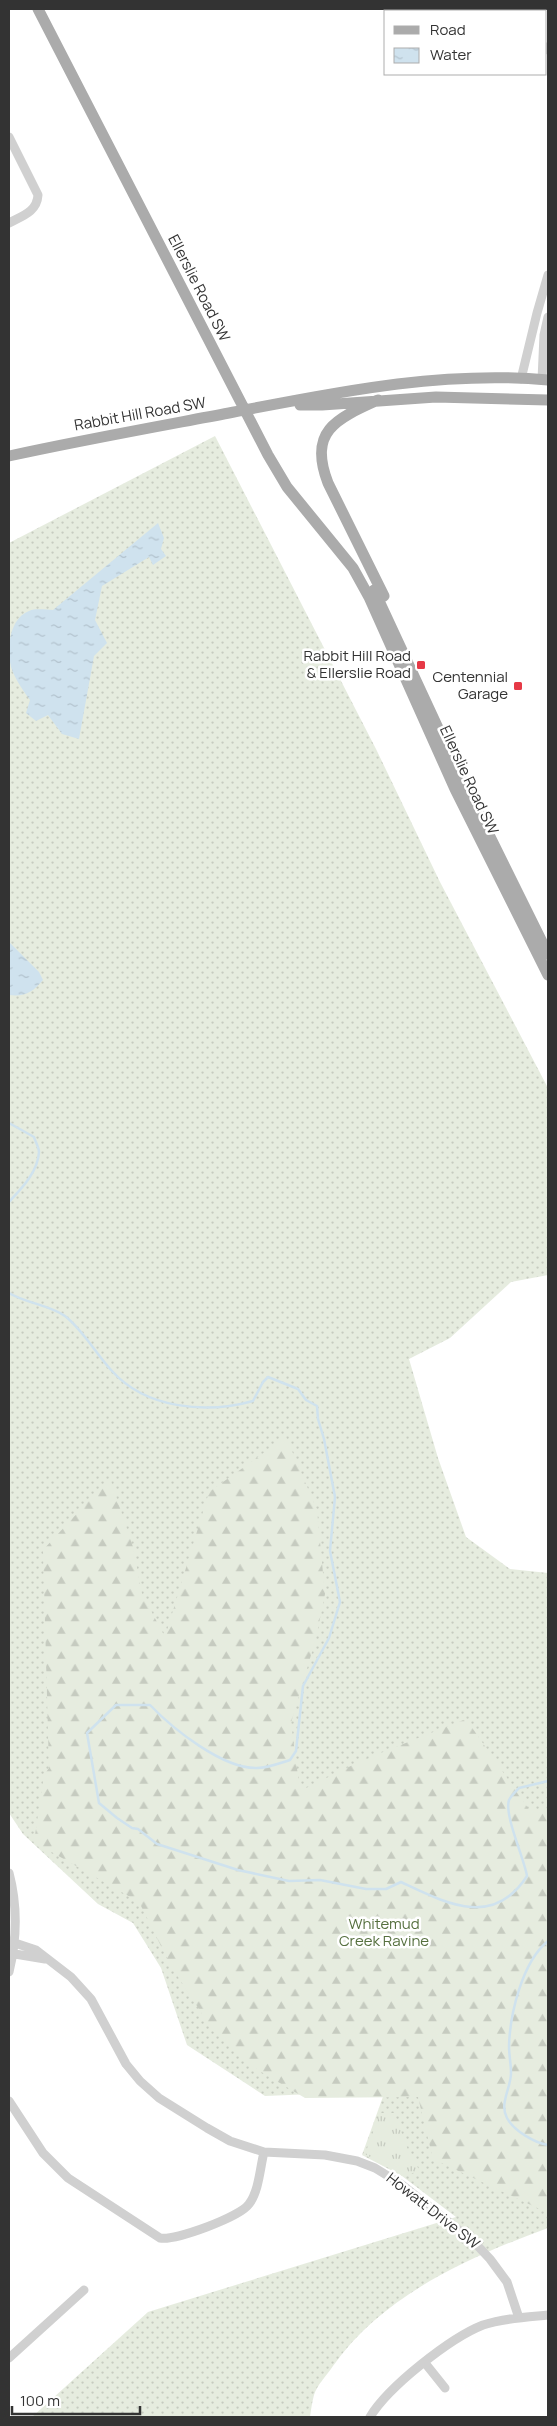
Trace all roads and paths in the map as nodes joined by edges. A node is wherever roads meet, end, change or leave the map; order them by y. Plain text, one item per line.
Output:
1 (38, 9) edge
2 (9, 137) edge
3 (9, 222) edge
4 (548, 275) edge
5 (548, 317) edge
6 (521, 379) junction
7 (545, 380) edge
8 (548, 391) edge
9 (378, 400) junction
10 (543, 400) edge
11 (277, 404) junction
12 (245, 410) junction
13 (9, 456) edge
14 (353, 568) junction
15 (410, 663) junction
16 (548, 954) edge
17 (548, 975) edge
18 (9, 1873) edge
19 (12, 1942) edge
20 (11, 1953) edge
21 (45, 1959) junction
22 (9, 1972) edge
23 (9, 2101) edge
24 (264, 2152) junction
25 (84, 2290) dead end
26 (548, 2315) edge
27 (519, 2318) junction
28 (9, 2358) edge
29 (426, 2363) junction
30 (445, 2388) dead end
31 (370, 2417) edge

1 - 12 main road, Ellerslie Road SW
2 - 3 street
4 - 6 street
5 - 7 street
6 - 7 main road, Rabbit Hill Road SW
6 - 11 main road, Rabbit Hill Road SW
8 - 10 main road
9 - 10 main road, Rabbit Hill Road SW
9 - 11 main road, Rabbit Hill Road SW
9 - 15 main road
11 - 12 main road, Rabbit Hill Road SW
12 - 13 main road, Rabbit Hill Road SW
12 - 14 main road, Ellerslie Road SW
14 - 15 main road, Ellerslie Road SW
14 - 17 main road, Ellerslie Road SW
15 - 16 main road, Ellerslie Road SW
18 - 19 street
19 - 20 street
19 - 21 street, Howatt Drive SW
20 - 21 street, Howatt Drive SW
20 - 22 street
21 - 24 street, Howatt Drive SW
23 - 24 street
24 - 27 street, Howatt Drive SW
25 - 28 street
26 - 27 street
27 - 29 street
29 - 30 street
29 - 31 street

